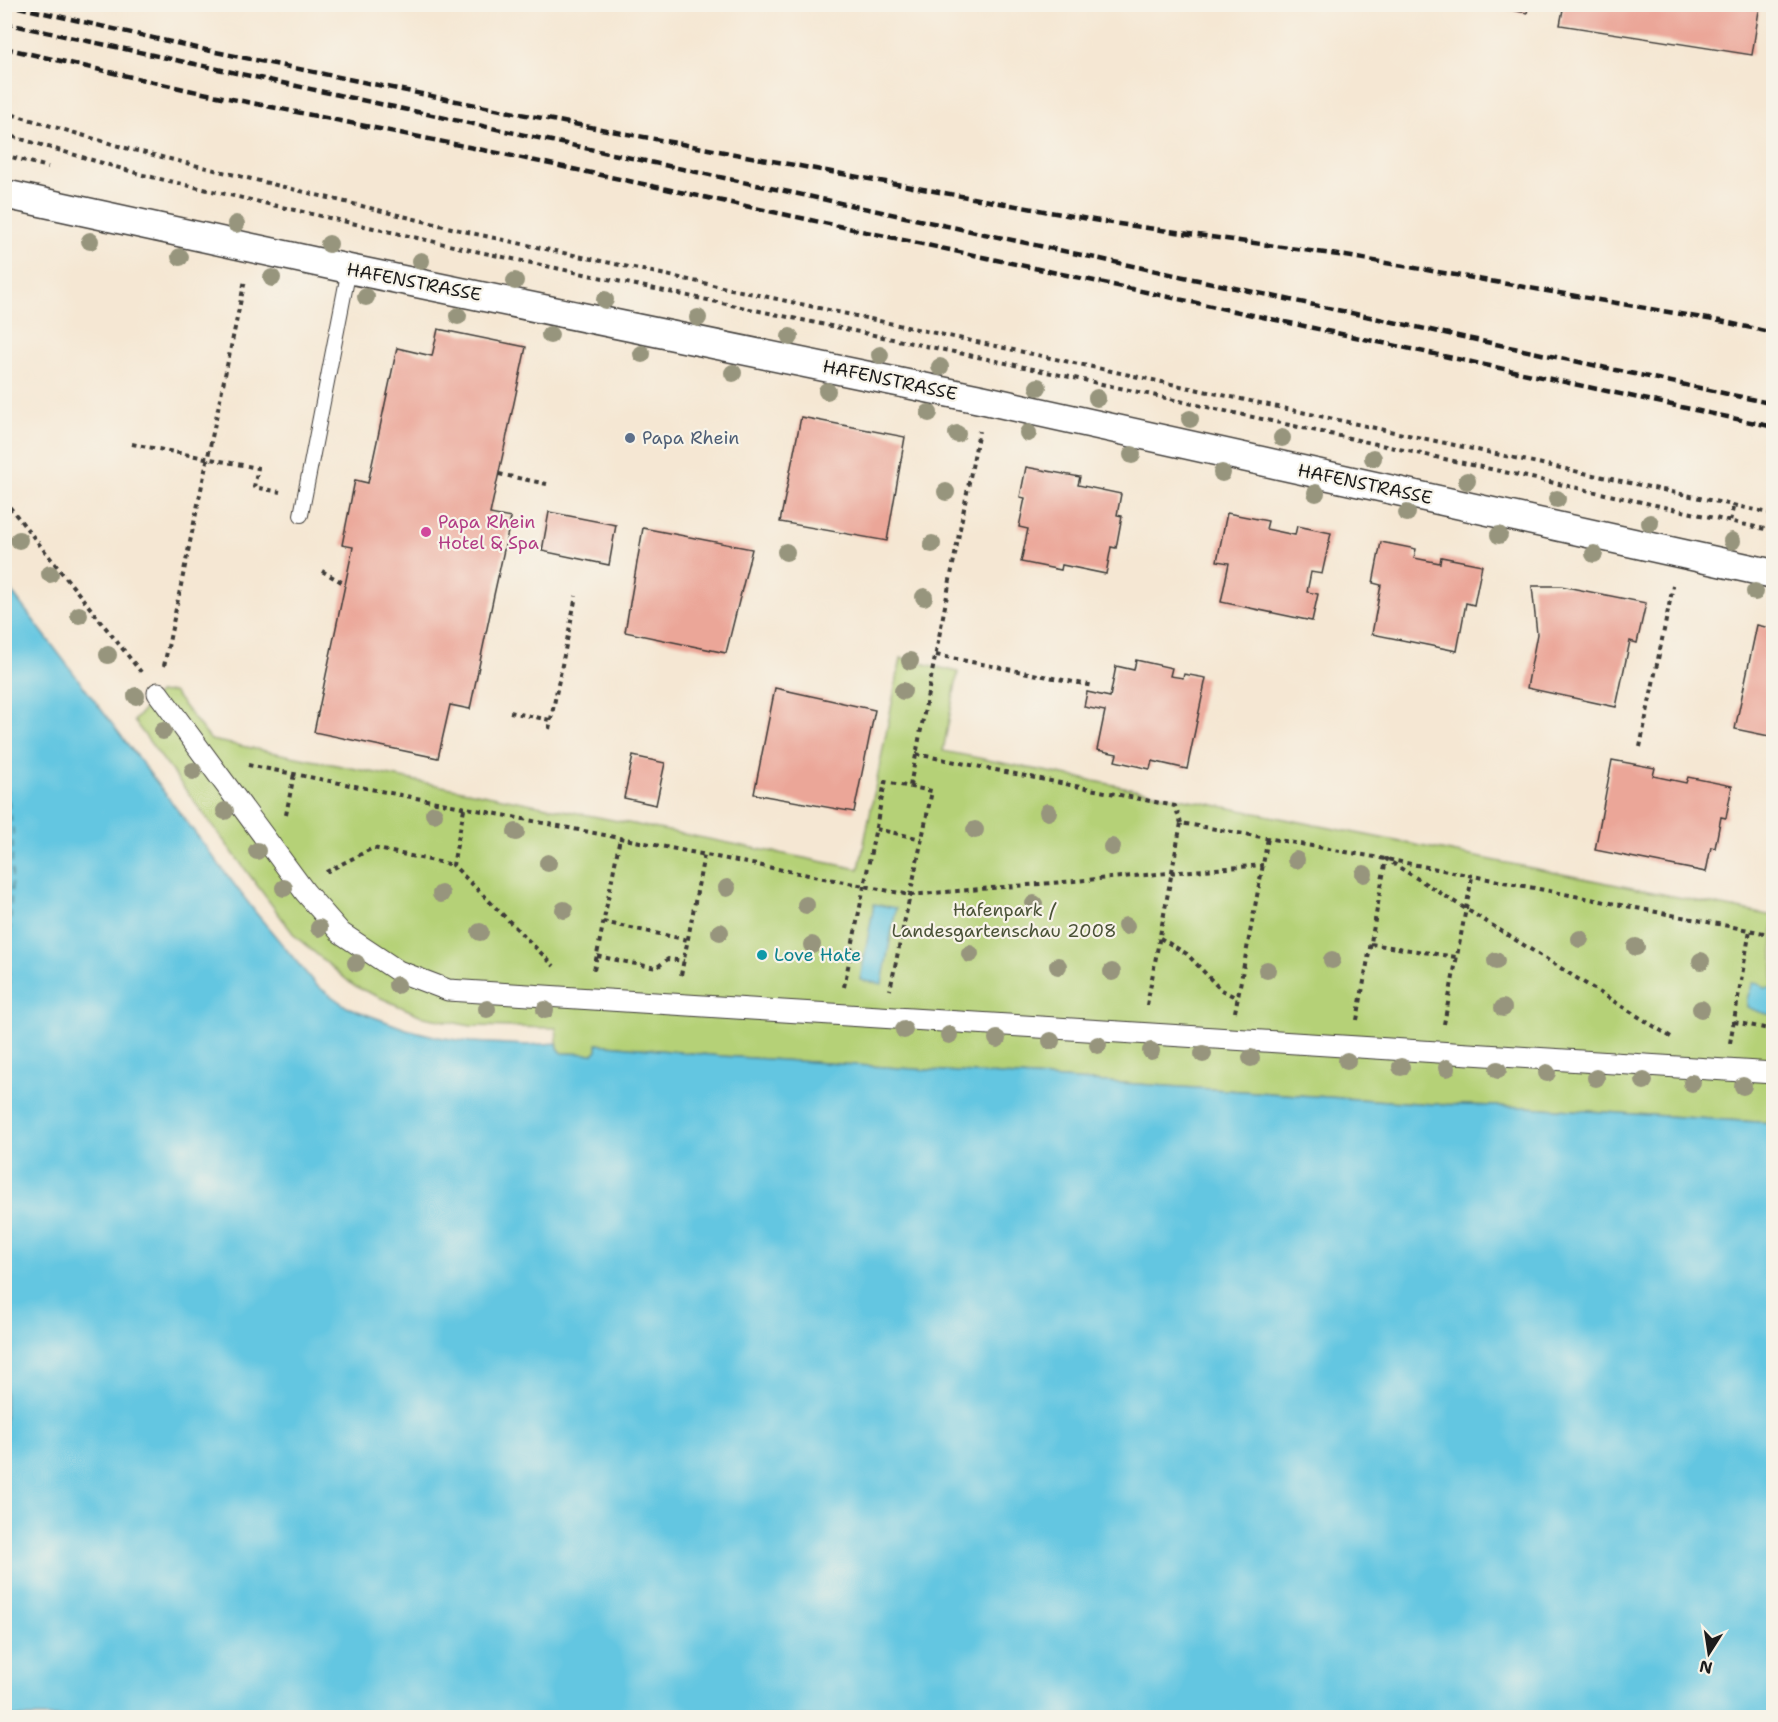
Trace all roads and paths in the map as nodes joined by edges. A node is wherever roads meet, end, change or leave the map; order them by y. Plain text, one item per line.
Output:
1 (4, 112) edge
2 (4, 134) edge
3 (4, 194) edge
4 (252, 248) junction
5 (349, 269) junction
6 (992, 360) junction
7 (985, 400) junction
8 (132, 444) dead end
9 (207, 458) junction
10 (499, 474) dead end
11 (547, 484) dead end
12 (304, 497) junction
13 (4, 500) edge
14 (1734, 504) junction
15 (1773, 514) edge
16 (301, 515) dead end
17 (1730, 521) junction
18 (1773, 531) edge
19 (1680, 553) junction
20 (322, 571) dead end
21 (1773, 574) edge
22 (345, 584) dead end
23 (576, 596) dead end
24 (936, 655) junction
25 (1094, 686) dead end
26 (158, 693) junction
27 (510, 712) dead end
28 (550, 720) junction
29 (549, 729) dead end
30 (1640, 747) dead end
31 (916, 754) junction
32 (204, 756) junction
33 (910, 786) junction
34 (464, 809) junction
35 (1181, 823) junction
36 (876, 830) junction
37 (620, 838) junction
38 (1268, 838) junction
39 (922, 839) junction
40 (704, 855) junction
41 (1386, 859) junction
42 (453, 865) junction
43 (1263, 865) junction
44 (1173, 873) junction
45 (1472, 877) junction
46 (300, 885) junction
47 (864, 886) junction
48 (910, 895) junction
49 (1465, 909) junction
50 (603, 922) junction
51 (1750, 930) junction
52 (1773, 935) edge
53 (1160, 938) junction
54 (688, 940) junction
55 (1371, 944) junction
56 (597, 956) junction
57 (1456, 957) junction
58 (684, 962) junction
59 (1237, 998) junction
60 (588, 1000) junction
61 (675, 1006) junction
62 (838, 1015) junction
63 (885, 1018) junction
64 (1734, 1022) junction
65 (1773, 1030) edge
66 (1142, 1034) junction
67 (1229, 1039) junction
68 (1676, 1039) dead end
69 (1352, 1047) junction
70 (1439, 1052) junction
71 (1726, 1070) junction
72 (1773, 1073) edge

1 - 14 path
2 - 6 path
3 - 4 street, HAFENSTRASSE
4 - 5 street, HAFENSTRASSE
4 - 9 path
5 - 7 street, HAFENSTRASSE
5 - 12 lane
6 - 7 path
6 - 17 path
7 - 19 street, HAFENSTRASSE
7 - 24 path
8 - 9 path
9 - 12 path
9 - 26 path
10 - 11 path
12 - 16 lane
13 - 26 path
14 - 15 path
14 - 17 path
17 - 18 path
19 - 21 street, HAFENSTRASSE
19 - 30 path
20 - 22 path
23 - 28 path
24 - 25 path
24 - 31 path
26 - 32 street
27 - 28 path
28 - 29 path
31 - 33 path
31 - 35 path
32 - 34 path
32 - 46 street
33 - 36 path
33 - 39 path
34 - 37 path
34 - 42 path
35 - 38 path
35 - 44 path
36 - 39 path
36 - 47 path
37 - 40 path
37 - 50 path
38 - 41 path
38 - 43 path
39 - 48 path
40 - 47 path
40 - 54 path
41 - 45 path
41 - 49 path
41 - 55 path
42 - 46 path
42 - 60 path
43 - 44 path
43 - 59 path
44 - 48 path
44 - 53 path
45 - 49 path
45 - 51 path
46 - 60 street
47 - 48 path
47 - 62 path
48 - 63 path
49 - 57 path
49 - 68 path
50 - 54 path
50 - 56 path
51 - 52 path
51 - 64 path
53 - 59 path
53 - 66 path
54 - 58 path
55 - 57 path
55 - 69 path
56 - 58 path
56 - 60 path
57 - 70 path
58 - 61 path
59 - 67 path
60 - 61 street
61 - 62 street
62 - 63 street
63 - 66 street
64 - 65 path
64 - 71 path
66 - 67 street
67 - 69 street
69 - 70 street
70 - 71 street
71 - 72 street

